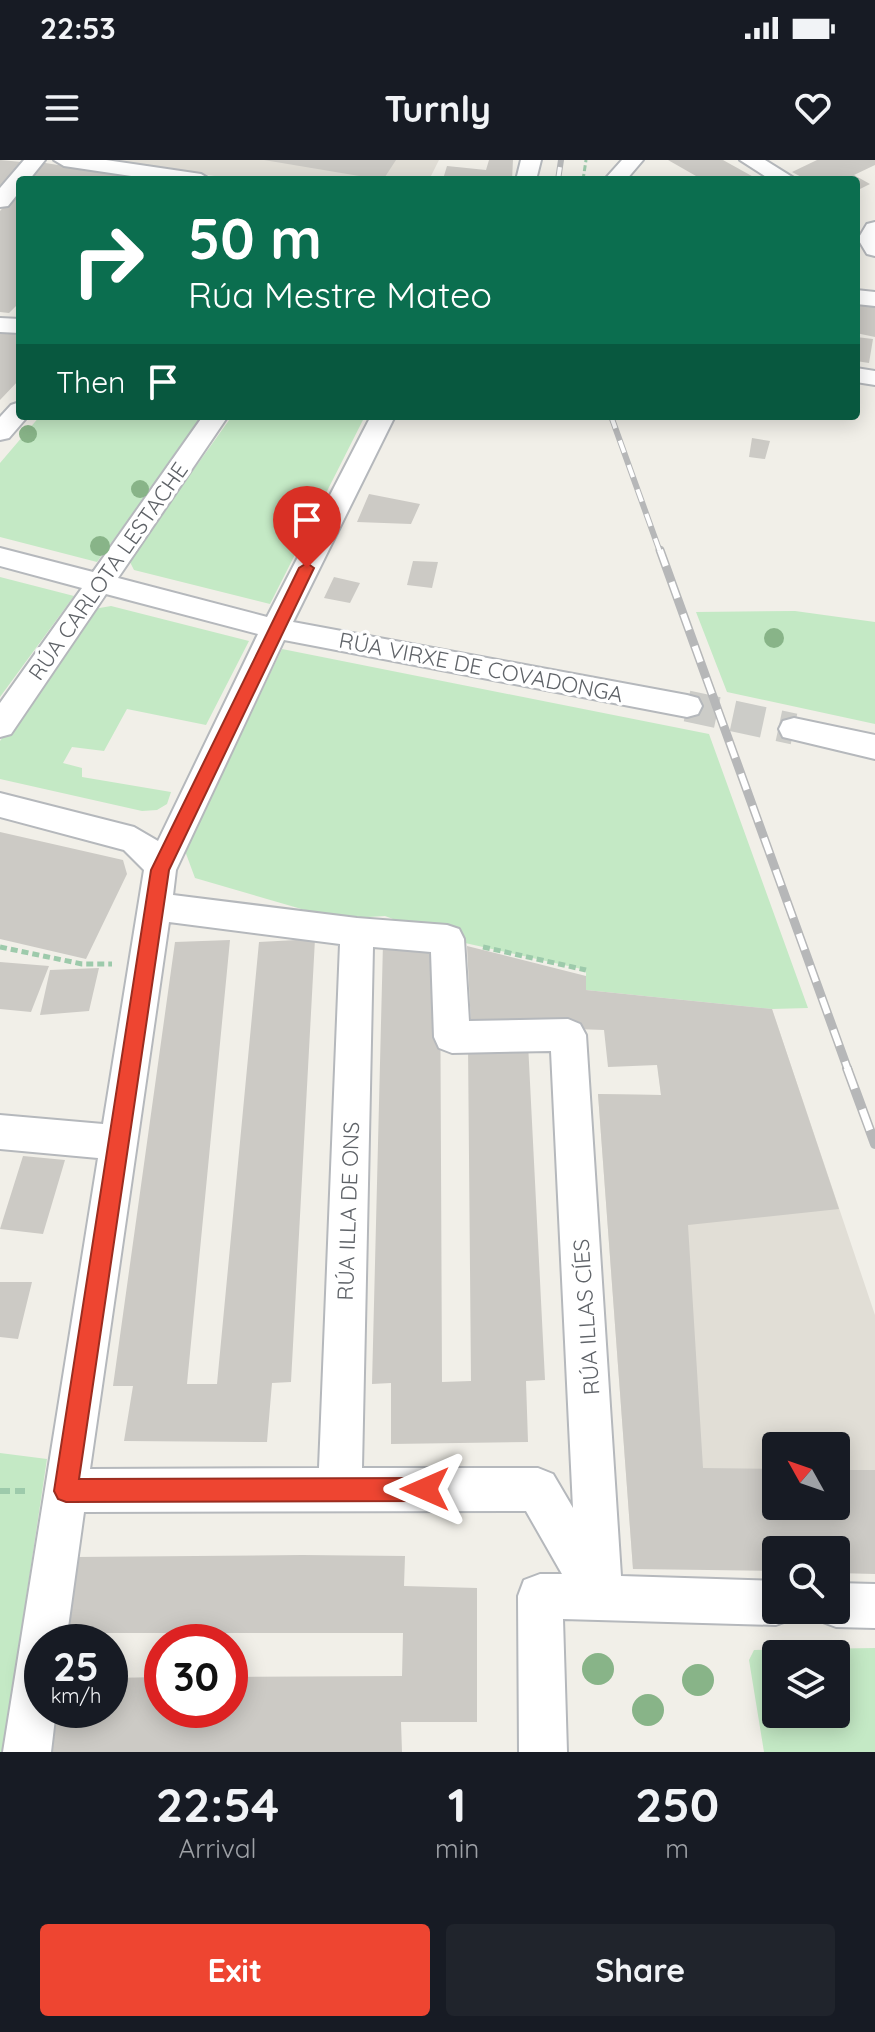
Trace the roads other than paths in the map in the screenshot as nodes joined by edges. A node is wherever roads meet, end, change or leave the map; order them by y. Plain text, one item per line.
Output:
1 (35, 160) edge
2 (64, 160) edge
3 (633, 160) edge
4 (750, 160) edge
5 (21, 176) edge
6 (174, 176) edge
7 (618, 176) edge
8 (780, 176) edge
9 (16, 182) edge
10 (0, 201) edge
11 (875, 228) edge
12 (875, 249) edge
13 (16, 414) edge
14 (213, 420) edge
15 (381, 420) edge
16 (0, 432) edge
17 (0, 557) edge
18 (97, 583) junction
19 (276, 629) junction
20 (687, 706) tunnel mouth
21 (0, 726) edge
22 (794, 729) tunnel mouth
23 (875, 747) edge
24 (0, 805) edge
25 (180, 828) junction
26 (134, 840) junction
27 (157, 888) junction
28 (357, 932) junction
29 (0, 1132) edge
30 (118, 1143) junction
31 (340, 1490) junction
32 (66, 1491) junction
33 (600, 1598) junction
34 (762, 1603) edge
35 (850, 1605) edge
36 (875, 1606) edge
37 (46, 1624) edge
38 (30, 1728) edge
39 (27, 1752) edge
40 (543, 1752) edge

1 - 5 street
2 - 6 street
3 - 7 street
4 - 8 street
9 - 10 street
11 - 12 street
13 - 16 street
14 - 18 street, RÚA CARLOTA LESTACHE
15 - 19 street
17 - 18 street, RÚA VIRXE DE COVADONGA
18 - 19 street, RÚA VIRXE DE COVADONGA
18 - 21 street, RÚA CARLOTA LESTACHE
19 - 20 street, RÚA VIRXE DE COVADONGA
19 - 25 street
22 - 23 street
24 - 26 street
25 - 26 street
25 - 27 street
26 - 27 street
27 - 28 street
27 - 30 street
28 - 31 street, RÚA ILLA DE ONS
28 - 33 street, RÚA ILLAS CÍES
29 - 30 street
30 - 32 street
31 - 32 street
31 - 33 street
32 - 37 street
33 - 34 street
33 - 40 street
35 - 36 street
38 - 39 street

